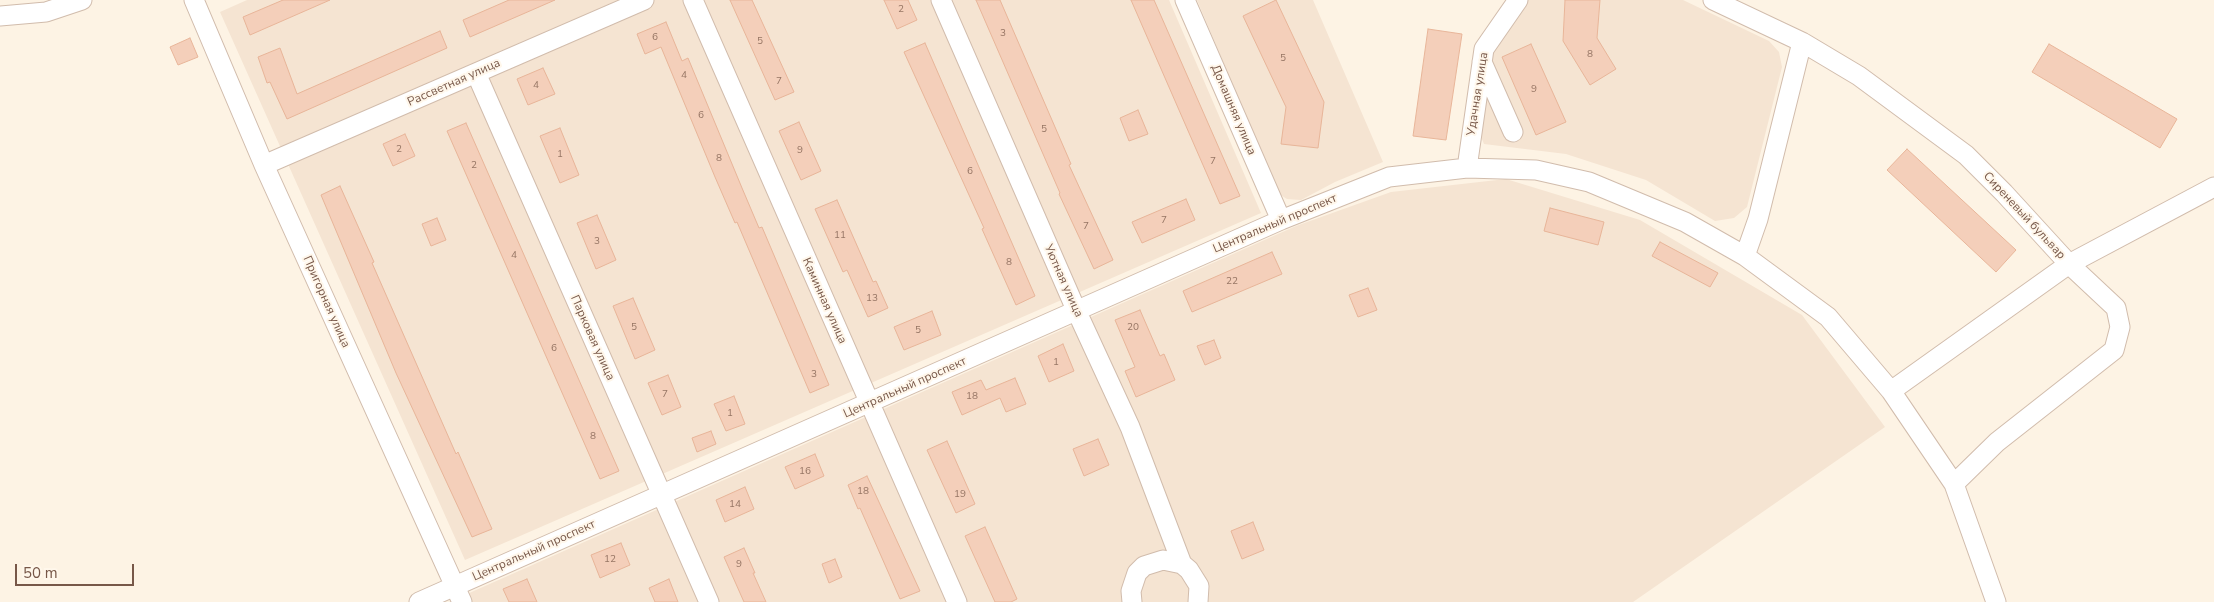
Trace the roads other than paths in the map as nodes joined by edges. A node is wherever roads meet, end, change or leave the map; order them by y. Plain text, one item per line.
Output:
1 (82, 0) edge
2 (194, 0) edge
3 (644, 0) edge
4 (692, 0) edge
5 (941, 0) edge
6 (1185, 0) edge
7 (1518, 0) edge
8 (1713, 0) edge
9 (0, 16) edge
10 (1802, 42) junction
11 (1481, 61) junction
12 (476, 73) junction
13 (1513, 132) dead end
14 (264, 165) junction
15 (1467, 168) junction
16 (2214, 186) edge
17 (1281, 220) junction
18 (1745, 256) junction
19 (2069, 264) junction
20 (1076, 312) junction
21 (1891, 390) junction
22 (869, 403) junction
23 (1954, 484) junction
24 (661, 495) junction
25 (1182, 564) junction
26 (458, 594) edge
27 (419, 602) edge
28 (709, 602) edge
29 (957, 602) edge
30 (1132, 602) edge
31 (1198, 602) edge
32 (1996, 602) edge

1 - 9 street
2 - 14 street, Пригорная улица
3 - 12 street, Рассветная улица
4 - 22 street, Каминная улица
5 - 20 street, Уютная улица
6 - 17 street, Домашняя улица
7 - 11 street, Удачная улица
8 - 10 street, Сиреневый бульвар
10 - 18 street
10 - 19 street, Сиреневый бульвар
11 - 13 street
11 - 15 street, Удачная улица
12 - 14 street, Рассветная улица
12 - 24 street, Парковая улица
14 - 26 street, Пригорная улица
15 - 17 street, Центральный проспект
15 - 18 street, Центральный проспект
16 - 19 street
17 - 20 street, Центральный проспект
18 - 21 street, Центральный проспект
19 - 21 street
19 - 23 street, Сиреневый бульвар
20 - 22 street, Центральный проспект
20 - 25 street, Уютная улица
21 - 23 street, Центральный проспект
22 - 24 street, Центральный проспект
22 - 29 street, Каминная улица
23 - 32 street, Центральный проспект
24 - 26 street, Центральный проспект
24 - 28 street, Парковая улица
25 - 30 street
25 - 31 street, Уютная улица
26 - 27 street, Центральный проспект

